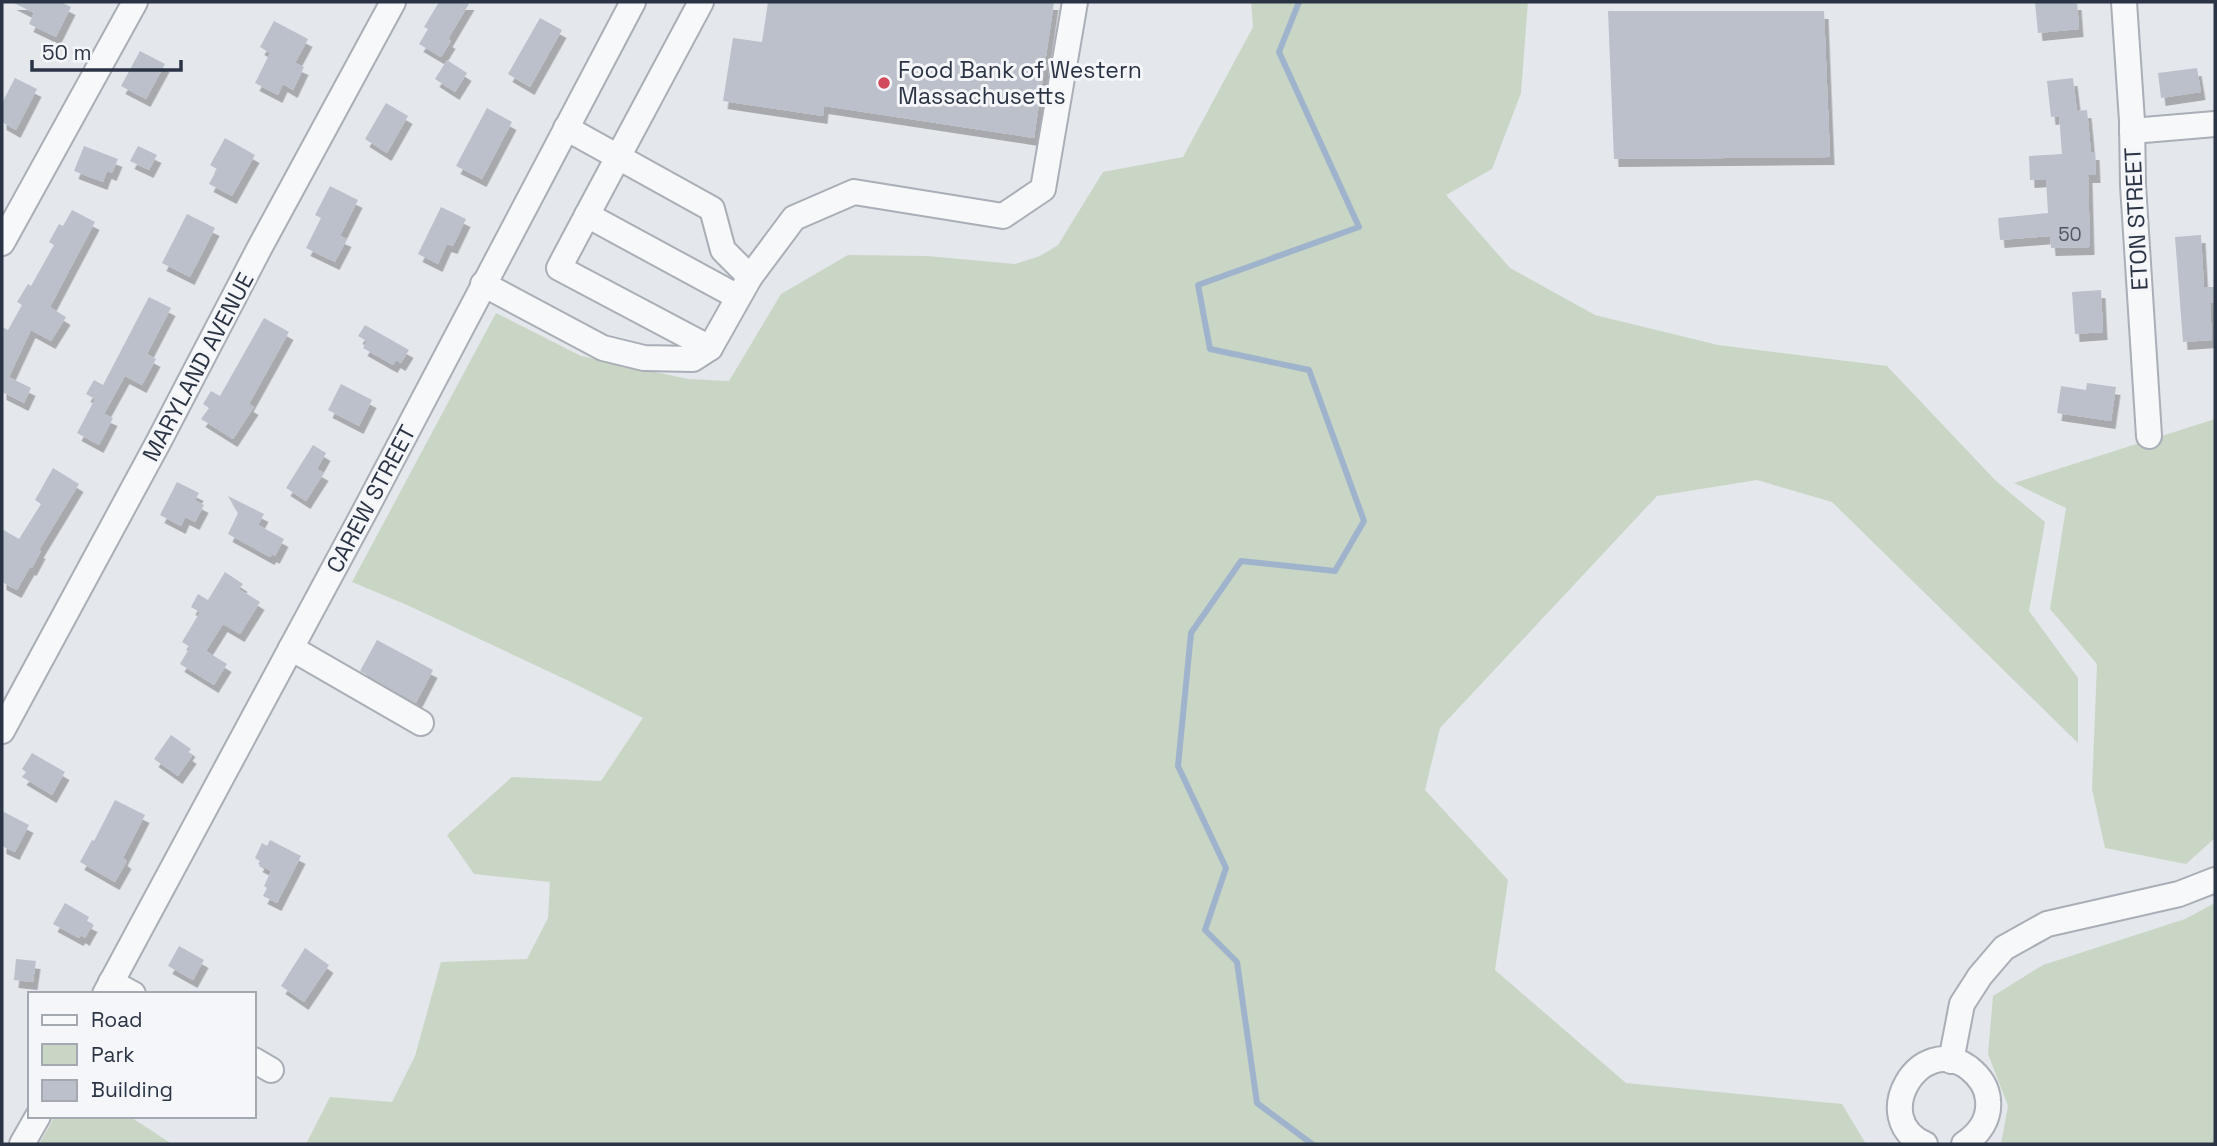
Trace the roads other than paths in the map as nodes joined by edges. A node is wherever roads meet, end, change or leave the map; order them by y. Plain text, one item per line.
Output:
1 (135, 2) edge
2 (393, 2) edge
3 (633, 2) edge
4 (701, 2) edge
5 (1074, 2) edge
6 (2124, 2) edge
7 (2215, 124) edge
8 (566, 128) junction
9 (2132, 131) junction
10 (618, 157) junction
11 (587, 215) junction
12 (2, 243) edge
13 (484, 284) junction
14 (744, 287) junction
15 (710, 348) junction
16 (2149, 436) dead end
17 (291, 648) junction
18 (421, 723) dead end
19 (2, 731) edge
20 (2215, 880) edge
21 (108, 988) edge
22 (1951, 1061) junction
23 (37, 1118) edge
24 (22, 1144) edge
25 (1925, 1144) edge
26 (1964, 1144) edge

1 - 12 street
2 - 19 street, MARYLAND AVENUE
3 - 8 street, CAREW STREET
4 - 10 street
5 - 14 street
6 - 9 street, ETON STREET
7 - 9 street
8 - 10 street
8 - 13 street, CAREW STREET
9 - 16 street, ETON STREET
10 - 11 street
10 - 14 street
11 - 14 street
11 - 15 street
13 - 15 street
13 - 17 street, CAREW STREET
14 - 15 street
17 - 18 street
17 - 21 street, CAREW STREET
20 - 22 street
22 - 25 street
22 - 26 street
23 - 24 street

